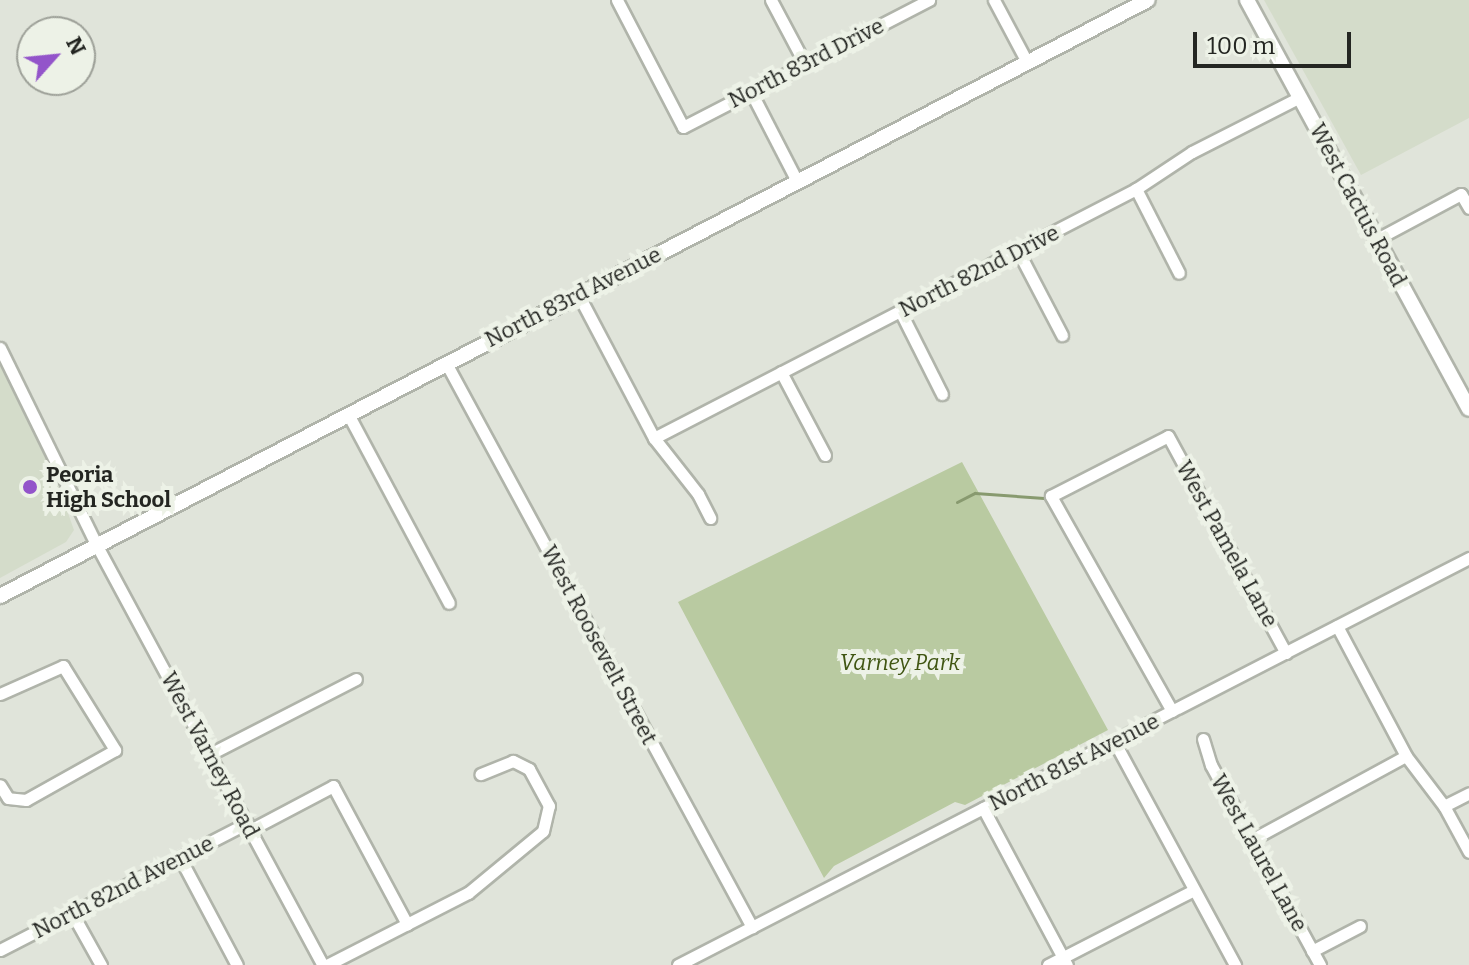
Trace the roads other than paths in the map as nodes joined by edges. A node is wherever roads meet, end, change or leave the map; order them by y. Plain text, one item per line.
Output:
1 (617, 0) edge
2 (771, 0) edge
3 (994, 0) edge
4 (1148, 0) edge
5 (1247, 0) edge
6 (927, 1) edge
7 (1027, 62) junction
8 (805, 64) junction
9 (751, 92) junction
10 (1300, 97) junction
11 (797, 181) junction
12 (1136, 189) junction
13 (1469, 208) edge
14 (1377, 239) junction
15 (1018, 251) junction
16 (1179, 273) dead end
17 (578, 294) junction
18 (900, 311) junction
19 (1062, 335) dead end
20 (0, 348) edge
21 (446, 363) junction
22 (781, 372) junction
23 (942, 394) dead end
24 (1469, 409) edge
25 (348, 414) junction
26 (654, 438) junction
27 (825, 455) dead end
28 (710, 518) dead end
29 (96, 544) junction
30 (1469, 558) edge
31 (0, 596) edge
32 (449, 603) dead end
33 (1337, 626) junction
34 (1286, 653) junction
35 (356, 679) dead end
36 (0, 694) edge
37 (1172, 711) junction
38 (1203, 739) dead end
39 (1114, 741) junction
40 (210, 754) junction
41 (1406, 756) junction
42 (481, 774) dead end
43 (0, 785) edge
44 (1469, 793) edge
45 (1444, 806) junction
46 (983, 808) junction
47 (248, 827) junction
48 (1251, 840) junction
49 (1469, 852) edge
50 (180, 858) junction
51 (1194, 890) junction
52 (72, 913) junction
53 (407, 924) junction
54 (1360, 926) dead end
55 (752, 927) junction
56 (0, 950) edge
57 (1312, 951) junction
58 (1065, 961) edge
59 (101, 965) edge
60 (237, 965) edge
61 (325, 965) edge
62 (678, 965) edge
63 (1048, 965) edge
64 (1235, 965) edge
65 (1320, 965) edge

1 - 9 street, North 83rd Drive
2 - 8 street
3 - 7 street
4 - 7 main road, North 83rd Avenue
5 - 10 main road, West Cactus Road
6 - 8 street, North 83rd Drive
7 - 11 main road, North 83rd Avenue
8 - 9 street, North 83rd Drive
9 - 11 street
10 - 12 street, North 82nd Drive
10 - 14 main road, West Cactus Road
11 - 17 main road, North 83rd Avenue
12 - 15 street, North 82nd Drive
12 - 16 street
13 - 14 street
14 - 24 main road, West Cactus Road
15 - 18 street, North 82nd Drive
15 - 19 street
17 - 21 main road, North 83rd Avenue
17 - 26 street
18 - 22 street, North 82nd Drive
18 - 23 street
20 - 29 street, West Varney Road
21 - 25 main road, North 83rd Avenue
21 - 55 street, West Roosevelt Street
22 - 26 street, North 82nd Drive
22 - 27 street
25 - 29 main road, North 83rd Avenue
25 - 32 street
26 - 28 street
29 - 31 main road, North 83rd Avenue
29 - 40 street, West Varney Road
30 - 33 street, North 81st Avenue
33 - 34 street, North 81st Avenue
33 - 41 street
34 - 37 street, North 81st Avenue
34 - 37 street, West Pamela Lane
35 - 40 street
36 - 43 street
37 - 39 street, North 81st Avenue
38 - 48 street, West Laurel Lane
39 - 46 street, North 81st Avenue
39 - 51 street
40 - 47 street, West Varney Road
41 - 45 street
41 - 48 street
42 - 53 street
44 - 45 street
45 - 49 street
46 - 55 street, North 81st Avenue
46 - 58 street
47 - 50 street, North 82nd Avenue
47 - 53 street, North 82nd Avenue
47 - 61 street, West Varney Road
48 - 57 street, West Laurel Lane
50 - 52 street, North 82nd Avenue
50 - 60 street
51 - 58 street
51 - 64 street
52 - 56 street, North 82nd Avenue
52 - 59 street
53 - 61 street
54 - 57 street
55 - 62 street, North 81st Avenue
57 - 65 street, West Laurel Lane
58 - 63 street

